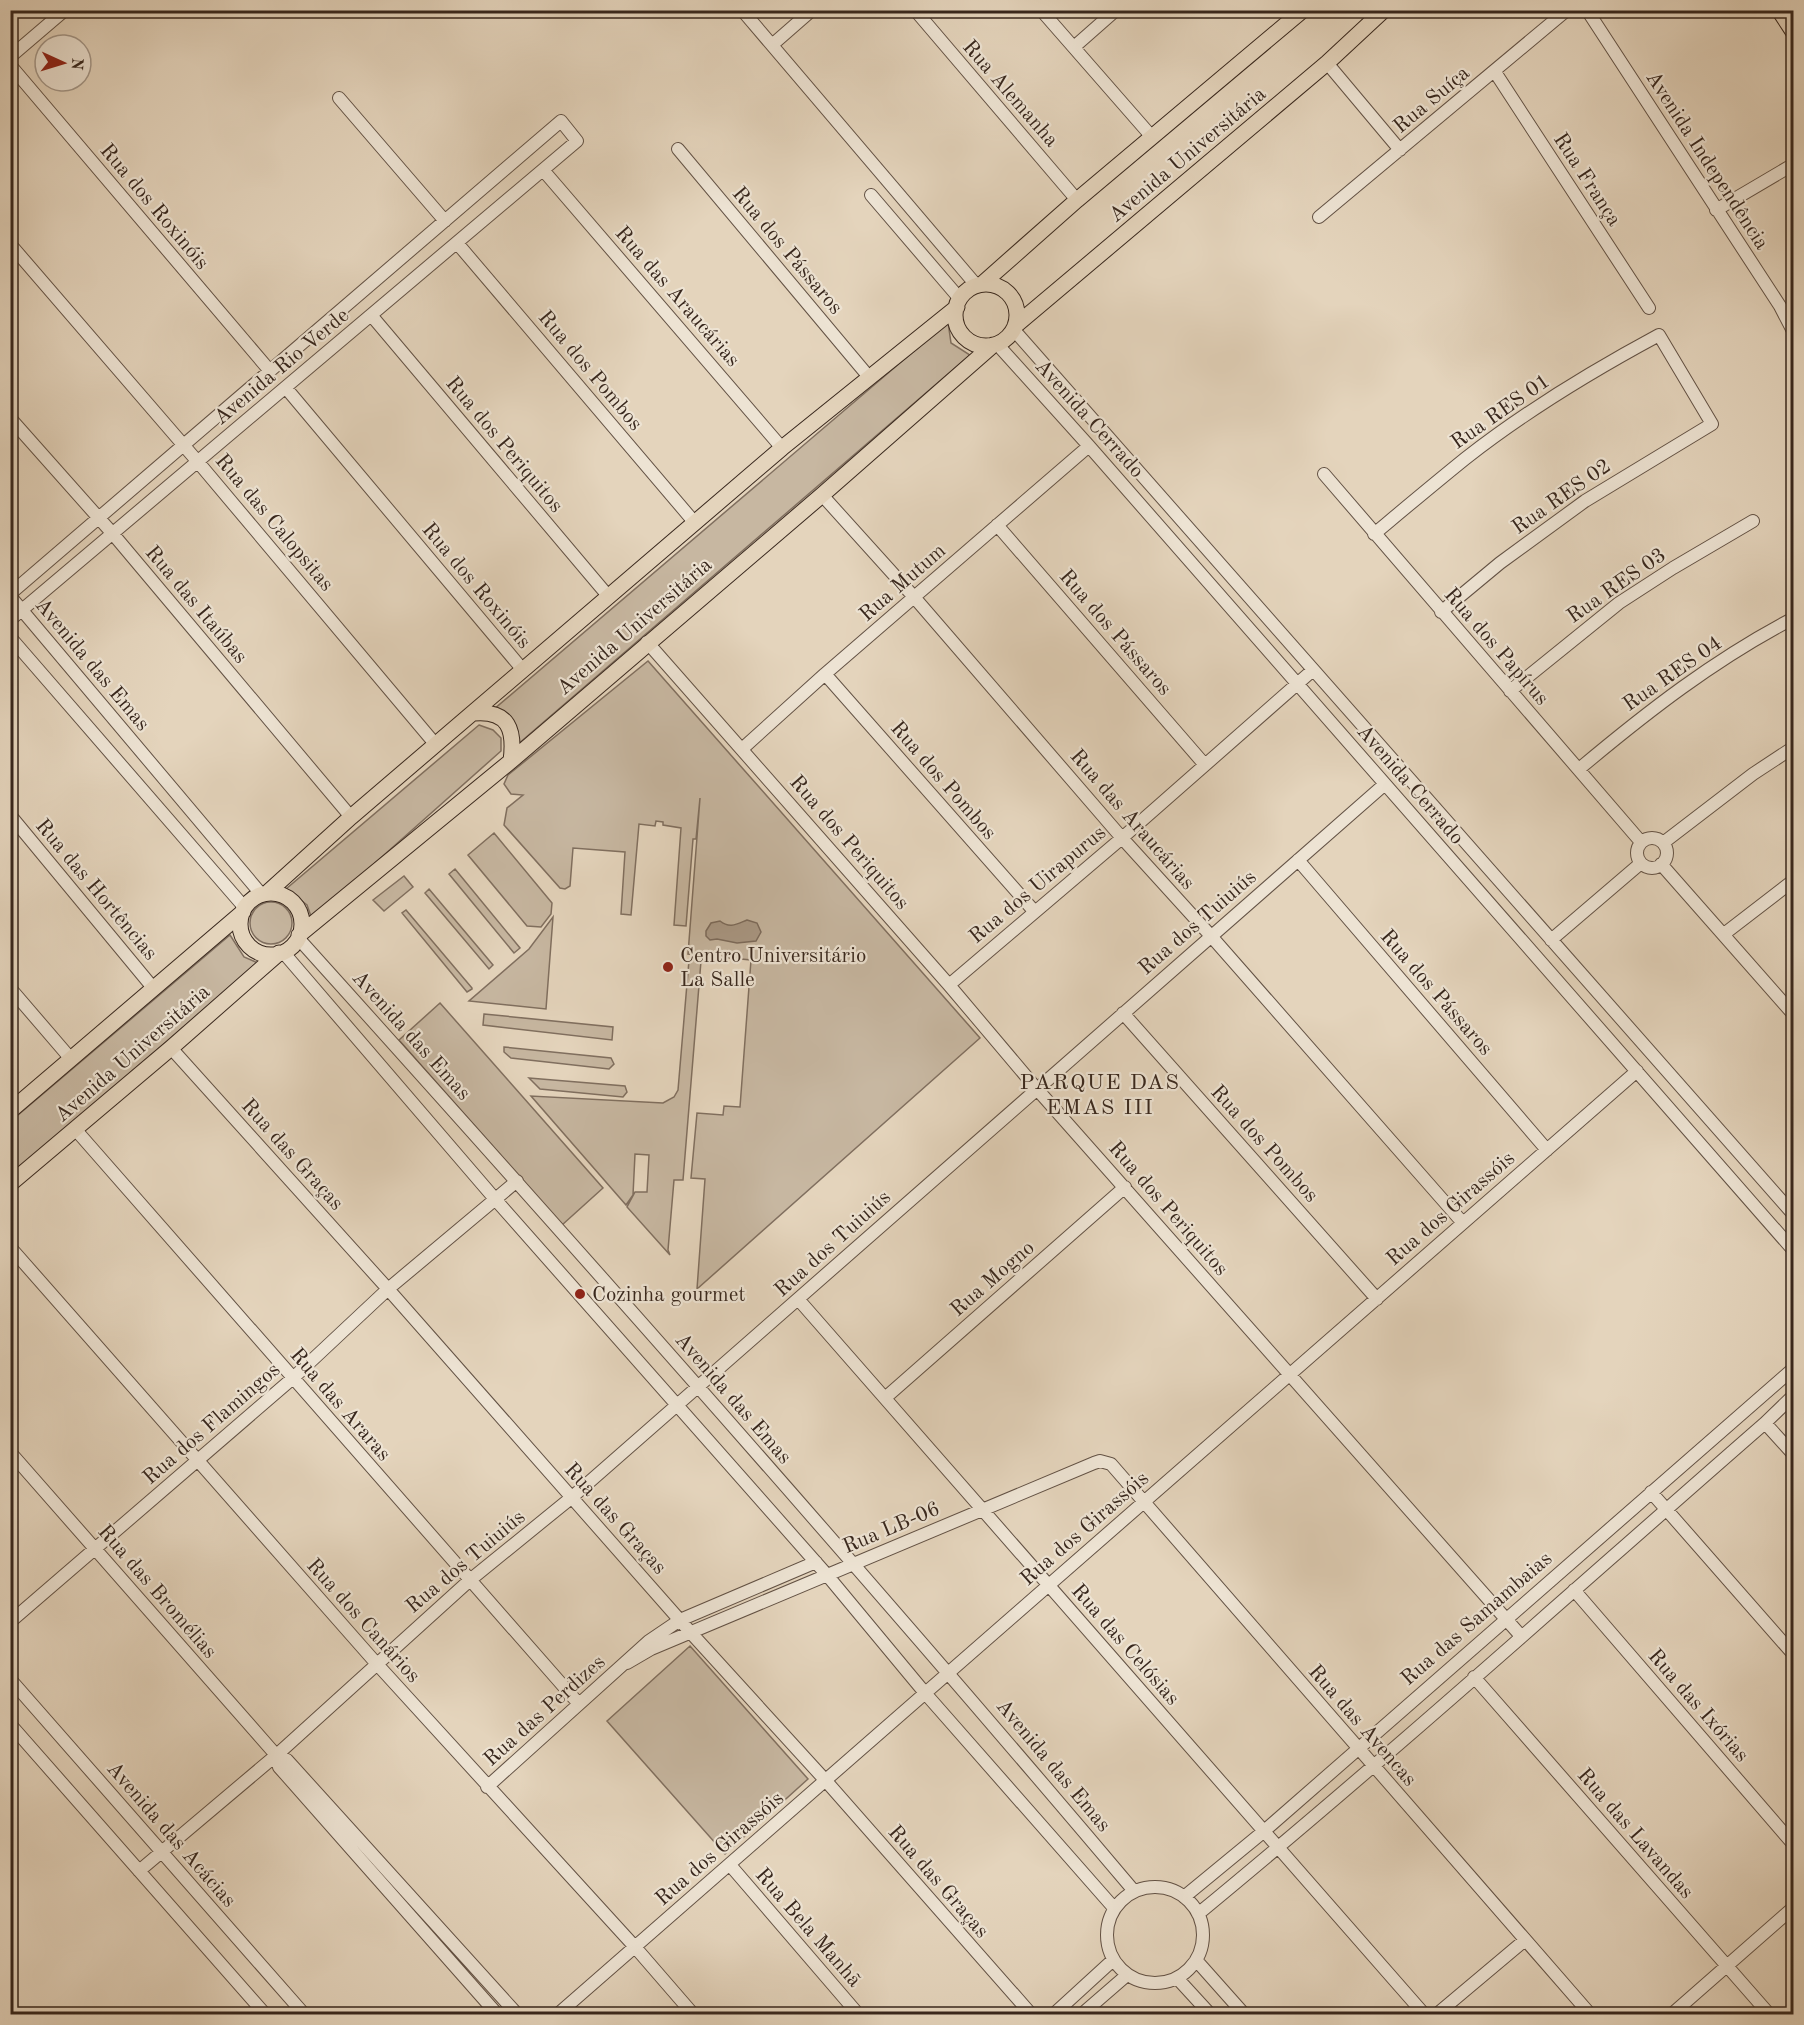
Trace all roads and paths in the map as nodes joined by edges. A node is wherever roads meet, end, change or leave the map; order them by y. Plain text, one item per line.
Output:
1 (65, 10) edge
2 (742, 10) edge
3 (812, 10) edge
4 (915, 10) edge
5 (1041, 10) edge
6 (1116, 10) edge
7 (1303, 10) edge
8 (1384, 10) edge
9 (1566, 10) edge
10 (1587, 10) edge
11 (1779, 10) edge
12 (1794, 33) edge
13 (772, 45) junction
14 (1074, 47) junction
15 (10, 57) edge
16 (1327, 63) junction
17 (10, 65) edge
18 (1495, 72) junction
19 (339, 98) dead end
20 (1152, 137) junction
21 (678, 149) dead end
22 (1400, 150) junction
23 (1794, 164) edge
24 (543, 170) junction
25 (871, 195) dead end
26 (1077, 200) junction
27 (1716, 210) junction
28 (1319, 217) dead end
29 (445, 221) junction
30 (457, 243) junction
31 (10, 244) edge
32 (979, 285) junction
33 (959, 303) junction
34 (1649, 308) dead end
35 (371, 315) junction
36 (1014, 327) junction
37 (1794, 333) edge
38 (1659, 335) joint
39 (995, 344) junction
40 (270, 371) junction
41 (869, 377) junction
42 (286, 388) junction
43 (10, 418) edge
44 (184, 445) junction
45 (1089, 446) junction
46 (782, 448) junction
47 (198, 462) junction
48 (1324, 474) dead end
49 (822, 495) junction
50 (98, 518) junction
51 (1753, 521) dead end
52 (695, 523) junction
53 (997, 525) junction
54 (112, 534) junction
55 (1374, 534) junction
56 (10, 595) edge
57 (609, 597) junction
58 (914, 597) junction
59 (22, 610) junction
60 (1441, 612) junction
61 (1794, 618) edge
62 (10, 620) edge
63 (10, 637) edge
64 (647, 642) junction
65 (523, 670) junction
66 (1313, 670) junction
67 (825, 674) junction
68 (1298, 684) junction
69 (1510, 691) junction
70 (474, 713) junction
71 (436, 744) junction
72 (1794, 747) edge
73 (742, 749) junction
74 (511, 760) junction
75 (1205, 765) junction
76 (1579, 769) junction
77 (1385, 784) junction
78 (10, 815) edge
79 (351, 817) junction
80 (1122, 838) junction
81 (1641, 842) junction
82 (1663, 843) junction
83 (1298, 860) junction
84 (1641, 862) junction
85 (1661, 864) junction
86 (1794, 880) edge
87 (264, 894) junction
88 (244, 910) junction
89 (1034, 911) junction
90 (1724, 934) junction
91 (299, 936) junction
92 (1211, 936) junction
93 (1551, 940) junction
94 (281, 952) junction
95 (949, 985) junction
96 (10, 988) edge
97 (154, 989) junction
98 (1123, 1013) junction
99 (1794, 1015) edge
100 (171, 1048) junction
101 (71, 1059) junction
102 (1637, 1071) junction
103 (1036, 1088) junction
104 (10, 1111) edge
105 (75, 1129) junction
106 (1547, 1150) junction
107 (517, 1181) junction
108 (10, 1184) edge
109 (1125, 1187) junction
110 (495, 1199) junction
111 (1794, 1215) edge
112 (1463, 1223) junction
113 (10, 1247) edge
114 (1794, 1251) edge
115 (388, 1289) junction
116 (798, 1299) junction
117 (1377, 1299) junction
118 (1794, 1368) edge
119 (1289, 1375) junction
120 (293, 1378) junction
121 (698, 1386) junction
122 (1794, 1395) edge
123 (885, 1398) junction
124 (677, 1406) junction
125 (1765, 1423) junction
126 (10, 1452) edge
127 (1794, 1455) edge
128 (198, 1462) junction
129 (1106, 1462) joint
130 (1651, 1492) junction
131 (572, 1498) junction
132 (1143, 1502) junction
133 (981, 1510) junction
134 (1666, 1510) junction
135 (95, 1549) junction
136 (816, 1562) junction
137 (854, 1564) junction
138 (827, 1575) junction
139 (470, 1580) junction
140 (1049, 1585) junction
141 (1574, 1590) junction
142 (1505, 1618) junction
143 (680, 1620) junction
144 (10, 1622) edge
145 (692, 1634) junction
146 (1521, 1636) junction
147 (1794, 1655) edge
148 (376, 1663) junction
149 (627, 1663) junction
150 (950, 1672) junction
151 (1474, 1677) junction
152 (10, 1679) edge
153 (925, 1693) junction
154 (579, 1704) junction
155 (10, 1724) edge
156 (1358, 1748) junction
157 (276, 1755) junction
158 (1373, 1765) junction
159 (826, 1781) junction
160 (487, 1787) junction
161 (1263, 1832) junction
162 (1794, 1845) edge
163 (1278, 1848) junction
164 (161, 1851) junction
165 (730, 1865) junction
166 (139, 1871) junction
167 (1134, 1891) junction
168 (1184, 1897) junction
169 (1114, 1908) junction
170 (1794, 1908) edge
171 (1198, 1914) junction
172 (1525, 1940) junction
173 (635, 1947) junction
174 (1113, 1960) junction
175 (1196, 1960) junction
176 (1726, 1966) junction
177 (1127, 1975) junction
178 (1177, 1978) junction
179 (265, 2014) edge
180 (304, 2014) edge
181 (497, 2014) edge
182 (517, 2014) edge
183 (558, 2014) edge
184 (693, 2014) edge
185 (858, 2014) edge
186 (1031, 2014) edge
187 (1054, 2014) edge
188 (1082, 2014) edge
189 (1210, 2014) edge
190 (1244, 2014) edge
191 (1424, 2014) edge
192 (1437, 2014) edge
193 (1590, 2014) edge
194 (1672, 2014) edge
195 (1768, 2014) edge

1 - 15 street
2 - 13 street
3 - 13 street
4 - 26 street, Rua Alemanha
5 - 14 street
6 - 14 street
7 - 20 main road, Avenida Universitária
8 - 16 main road, Avenida Universitária
9 - 18 street, Rua Suíça
10 - 27 street, Avenida Independência
11 - 12 main road
13 - 32 street
14 - 20 street
16 - 22 street
16 - 36 main road, Avenida Universitária
17 - 40 street, Rua dos Roxinóis
18 - 22 street, Rua Suíça
18 - 34 street, Rua França
19 - 29 street
20 - 26 main road, Avenida Universitária
21 - 41 street, Rua dos Pássaros
22 - 28 street, Rua Suíça
23 - 27 street
24 - 29 street, Avenida Rio Verde
24 - 30 street, Avenida Rio Verde
24 - 46 street, Rua das Araucárias
25 - 33 street
26 - 32 main road, Avenida Universitária
27 - 37 street, Avenida Independência
29 - 40 street, Avenida Rio Verde
30 - 35 street, Avenida Rio Verde
30 - 52 street, Rua dos Pombos
31 - 44 street, Rua das Calopsitas
32 - 33 main road
32 - 36 main road
33 - 39 main road
33 - 41 main road, Avenida Universitária
35 - 42 street, Avenida Rio Verde
35 - 57 street, Rua dos Periquitos
36 - 39 main road
36 - 66 street, Avenida Cerrado
38 - 55 street, Rua RES 01
38 - 60 street, Rua RES 02
39 - 45 street, Avenida Cerrado
39 - 49 main road, Avenida Universitária
40 - 44 street, Avenida Rio Verde
41 - 46 main road, Avenida Universitária
42 - 47 street, Avenida Rio Verde
42 - 65 street, Rua dos Roxinóis
43 - 50 street, Rua das Itaúbas
44 - 47 street, Rua das Calopsitas
44 - 50 street, Avenida Rio Verde
45 - 53 street, Rua Mutum
45 - 68 street, Avenida Cerrado
46 - 52 main road, Avenida Universitária
47 - 54 street, Avenida Rio Verde
47 - 71 street, Rua das Calopsitas
48 - 55 street, Rua dos Papírus
49 - 58 street, Rua das Araucárias
49 - 64 main road, Avenida Universitária
50 - 54 street, Rua das Itaúbas
50 - 56 street, Avenida Rio Verde
51 - 69 street, Rua RES 03
52 - 57 main road, Avenida Universitária
53 - 58 street, Rua Mutum
53 - 75 street, Rua dos Pássaros
54 - 59 street, Avenida Rio Verde
54 - 79 street, Rua das Itaúbas
55 - 60 street, Rua dos Papírus
56 - 59 street, Avenida das Emas
57 - 65 main road, Avenida Universitária
58 - 67 street, Rua Mutum
58 - 80 street, Rua das Araucárias
59 - 62 street, Avenida Rio Verde
59 - 87 street, Avenida das Emas
60 - 69 street, Rua dos Papírus
61 - 76 street, Rua RES 04
63 - 88 street, Avenida das Emas
64 - 73 street, Rua dos Periquitos
64 - 74 main road, Avenida Universitária
65 - 70 main road, Avenida Universitária
66 - 68 street, Rua dos Uirapurus
66 - 93 street, Avenida Cerrado
67 - 73 street, Rua Mutum
67 - 89 street, Rua dos Pombos
68 - 75 street, Rua dos Uirapurus
68 - 77 street, Avenida Cerrado
69 - 76 street, Rua dos Papírus
70 - 71 main road, Avenida Universitária
70 - 74 main road
71 - 79 main road, Avenida Universitária
72 - 82 street
73 - 95 street, Rua dos Periquitos
74 - 91 main road, Avenida Universitária
75 - 80 street, Rua dos Uirapurus
76 - 81 street, Rua dos Papírus
77 - 83 street, Rua dos Tuiuiús
77 - 102 street, Avenida Cerrado
78 - 97 street, Rua das Hortências
79 - 87 main road, Avenida Universitária
80 - 89 street, Rua dos Uirapurus
80 - 92 street, Rua das Araucárias
81 - 82 street
81 - 84 street
82 - 85 street
83 - 92 street, Rua dos Tuiuiús
83 - 106 street, Rua dos Pássaros
84 - 85 street
84 - 93 street
85 - 90 street
86 - 90 street
87 - 88 main road
87 - 91 main road
88 - 94 main road
88 - 97 main road, Avenida Universitária
89 - 95 street, Rua dos Uirapurus
90 - 99 street
91 - 94 main road
91 - 107 street, Avenida das Emas
92 - 98 street, Rua dos Tuiuiús
92 - 112 street, Rua das Araucárias
93 - 111 street, Avenida Cerrado
94 - 100 main road, Avenida Universitária
94 - 110 street, Avenida das Emas
95 - 103 street, Rua dos Periquitos
96 - 101 street
97 - 101 main road, Avenida Universitária
98 - 103 street, Rua dos Tuiuiús
98 - 117 street, Rua dos Pombos
100 - 105 main road, Avenida Universitária
100 - 115 street, Rua das Graças
101 - 104 main road, Avenida Universitária
102 - 106 street, Rua dos Girassóis
102 - 114 street, Avenida Cerrado
103 - 109 street, Rua dos Periquitos
103 - 116 street, Rua dos Tuiuiús
105 - 108 main road, Avenida Universitária
105 - 120 street, Rua das Araras
106 - 112 street, Rua dos Girassóis
107 - 110 street, Rua dos Flamingos
107 - 121 street, Avenida das Emas
109 - 119 street, Rua dos Periquitos
109 - 123 street, Rua Mogno
110 - 115 street, Rua dos Flamingos
110 - 124 street, Avenida das Emas
112 - 117 street, Rua dos Girassóis
113 - 128 street, Rua dos Canários
115 - 120 street, Rua dos Flamingos
115 - 131 street, Rua das Graças
116 - 121 street, Rua dos Tuiuiús
116 - 123 street, Rua das Celósias
117 - 119 street, Rua dos Girassóis
118 - 130 street, Rua das Samambaias
119 - 132 street, Rua dos Girassóis
119 - 142 street, Rua dos Periquitos
120 - 128 street, Rua dos Flamingos
120 - 139 street, Rua das Araras
121 - 124 street, Rua dos Tuiuiús
121 - 137 street, Avenida das Emas
122 - 125 street, Rua das Samambaias
123 - 133 street, Rua das Celósias
124 - 131 street, Rua dos Tuiuiús
124 - 136 street, Avenida das Emas
125 - 127 street
125 - 134 street, Rua das Samambaias
126 - 135 street, Rua das Bromélias
128 - 135 street, Rua dos Flamingos
128 - 148 street, Rua dos Canários
129 - 132 street, Rua das Avencas
129 - 133 street, Rua LB-06
130 - 134 street
130 - 142 street, Rua das Samambaias
131 - 139 street, Rua dos Tuiuiús
131 - 143 street, Rua das Graças
132 - 140 street, Rua dos Girassóis
132 - 156 street, Rua das Avencas
133 - 137 street, Rua LB-06
133 - 140 street, Rua das Celósias
134 - 141 street, Rua das Samambaias
134 - 147 street
135 - 144 street, Rua dos Flamingos
135 - 157 street, Rua das Bromélias
136 - 138 street, Avenida das Emas
136 - 143 street
137 - 138 street, Rua LB-06
137 - 150 street, Avenida das Emas
138 - 145 street, Rua LB-06
138 - 153 street, Avenida das Emas
139 - 148 street, Rua dos Tuiuiús
139 - 154 street, Rua das Araras
140 - 150 street, Rua dos Girassóis
140 - 161 street, Rua das Celósias
141 - 146 street, Rua das Samambaias
141 - 162 street, Rua das Ixórias
142 - 146 street, Rua dos Periquitos
142 - 156 street, Rua das Samambaias
143 - 145 street, Rua das Graças
143 - 149 street, Rua das Perdizes
145 - 149 street, Rua das Perdizes
145 - 159 street, Rua das Graças
146 - 151 street, Rua das Samambaias
148 - 157 street, Rua dos Tuiuiús
148 - 160 street, Rua dos Canários
149 - 154 street, Rua das Perdizes
150 - 153 street, Rua dos Girassóis
150 - 167 street, Avenida das Emas
151 - 158 street, Rua das Samambaias
151 - 176 street, Rua das Lavandas
152 - 164 street, Avenida das Acácias
153 - 159 street, Rua dos Girassóis
153 - 169 street, Avenida das Emas
154 - 160 street, Rua das Perdizes
155 - 166 street
156 - 158 street, Rua das Avencas
156 - 161 street, Rua das Samambaias
157 - 164 street, Rua dos Tuiuiús
157 - 181 street, Rua das Bromélias
157 - 182 street, Rua das Bromélias
158 - 163 street, Rua das Samambaias
158 - 172 street, Rua das Avencas
159 - 165 street, Rua dos Girassóis
159 - 186 street, Rua das Graças
160 - 173 street, Rua dos Canários
161 - 163 street, Rua das Celósias
161 - 168 street, Rua das Samambaias
163 - 171 street, Rua das Samambaias
163 - 191 street, Rua das Celósias
164 - 166 street, Rua dos Tuiuiús
164 - 180 street, Avenida das Acácias
165 - 173 street, Rua dos Girassóis
165 - 185 street, Rua Bela Manhã
166 - 179 street
167 - 168 street
167 - 169 street
168 - 171 street
169 - 174 street
170 - 176 street
171 - 175 street
172 - 192 street
172 - 193 street, Rua das Avencas
173 - 183 street, Rua dos Girassóis
173 - 184 street, Rua dos Canários
174 - 177 street
174 - 187 street
175 - 178 street
175 - 190 street
176 - 194 street
176 - 195 street, Rua das Lavandas
177 - 178 street
177 - 188 street
178 - 189 street

